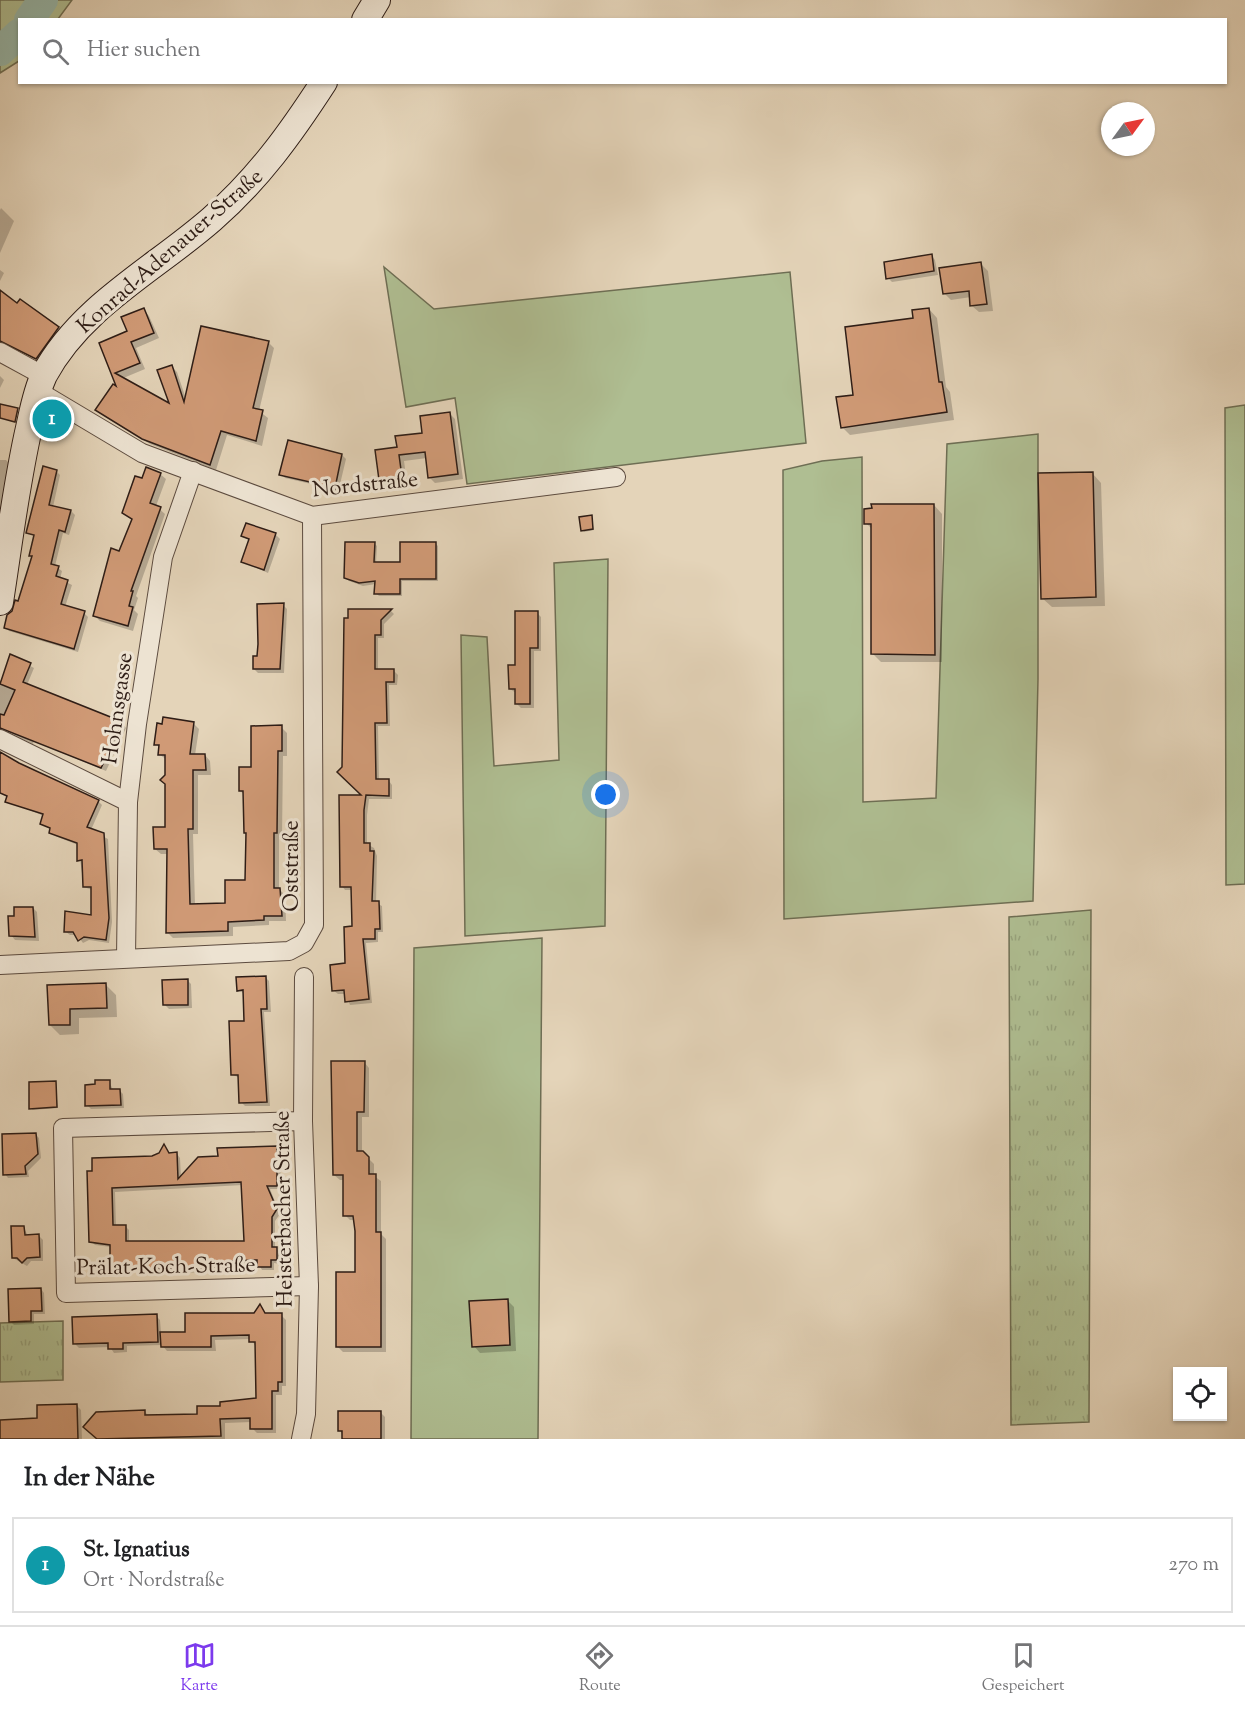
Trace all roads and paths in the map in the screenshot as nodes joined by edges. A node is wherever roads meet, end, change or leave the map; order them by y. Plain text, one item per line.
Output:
1 (377, 0) edge
2 (366, 18) edge
3 (323, 84) edge
4 (0, 352) edge
5 (41, 383) junction
6 (193, 471) junction
7 (616, 477) dead end
8 (312, 516) junction
9 (0, 602) edge
10 (0, 739) edge
11 (128, 802) junction
12 (126, 958) junction
13 (0, 965) edge
14 (304, 977) dead end
15 (303, 1121) junction
16 (309, 1286) junction
17 (301, 1439) edge

1 - 2 main road
3 - 5 main road, Konrad-Adenauer-Straße
4 - 5 street, Nordstraße
5 - 6 street, Nordstraße
5 - 9 main road, Konrad-Adenauer-Straße
6 - 8 street, Nordstraße
6 - 11 street, Hohnsgasse
7 - 8 street, Nordstraße
8 - 12 street, Oststraße
10 - 11 street
11 - 12 street, Hohnsgasse
12 - 13 street, Oststraße
14 - 15 street, Heisterbacher Straße
15 - 16 street, Heisterbacher Straße
15 - 16 street, Prälat-Koch-Straße
16 - 17 street, Heisterbacher Straße

